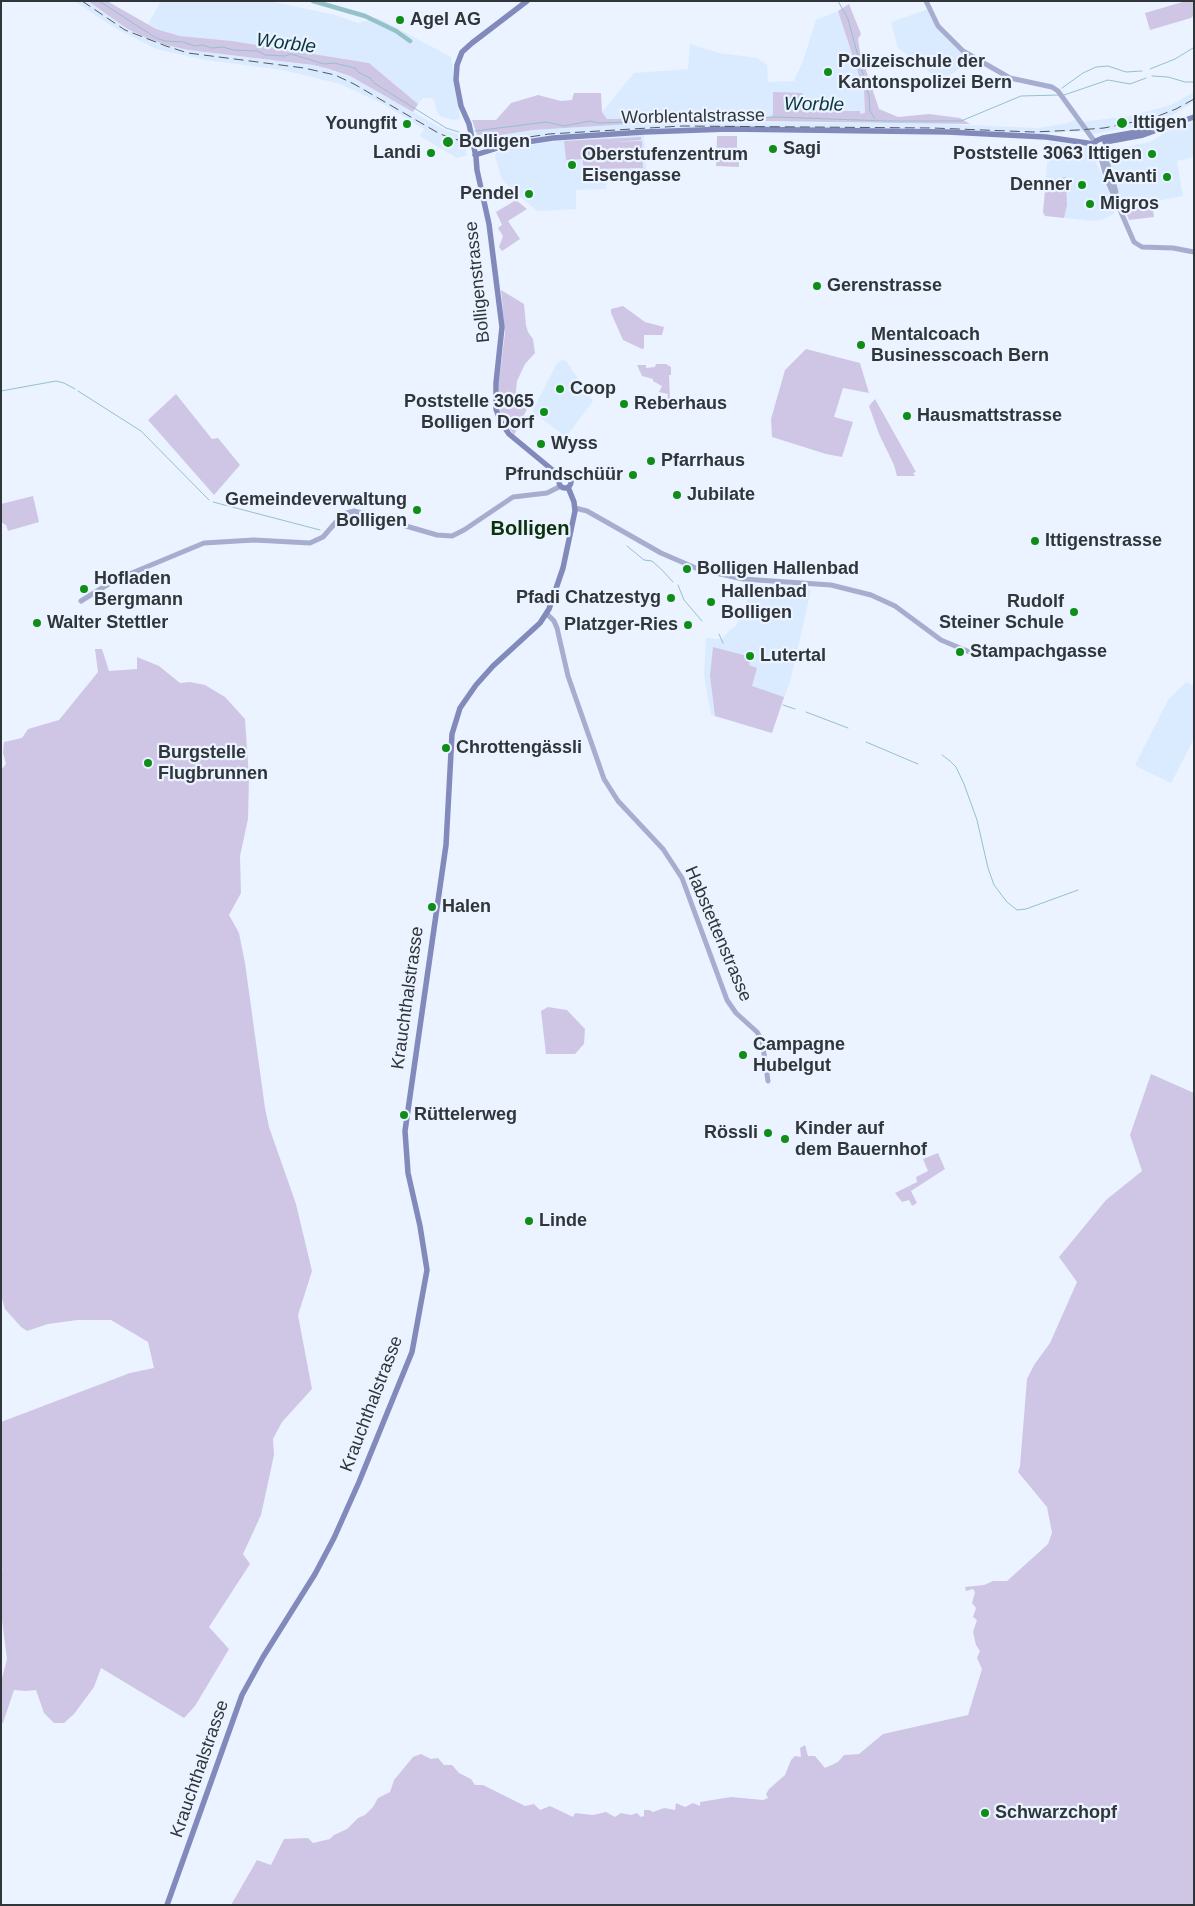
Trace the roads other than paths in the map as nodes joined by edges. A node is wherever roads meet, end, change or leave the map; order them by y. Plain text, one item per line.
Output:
1 (527, 1) edge
2 (926, 1) edge
3 (1194, 117) edge
4 (1101, 145) junction
5 (476, 155) junction
6 (1194, 252) edge
7 (561, 477) junction
8 (561, 486) junction
9 (568, 487) junction
10 (575, 508) junction
11 (80, 601) dead end
12 (547, 614) junction
13 (979, 656) dead end
14 (768, 1081) dead end
15 (167, 1905) edge

1 - 5 main road, Bolligenstrasse
2 - 4 street
3 - 4 main road, Worblentalstrasse
4 - 5 main road, Worblentalstrasse
4 - 6 street
5 - 7 main road, Bolligenstrasse
7 - 8 main road
7 - 9 main road
8 - 9 main road
8 - 11 street
9 - 10 main road
10 - 12 main road
10 - 13 street
12 - 14 street, Habstettenstrasse
12 - 15 main road, Krauchthalstrasse

